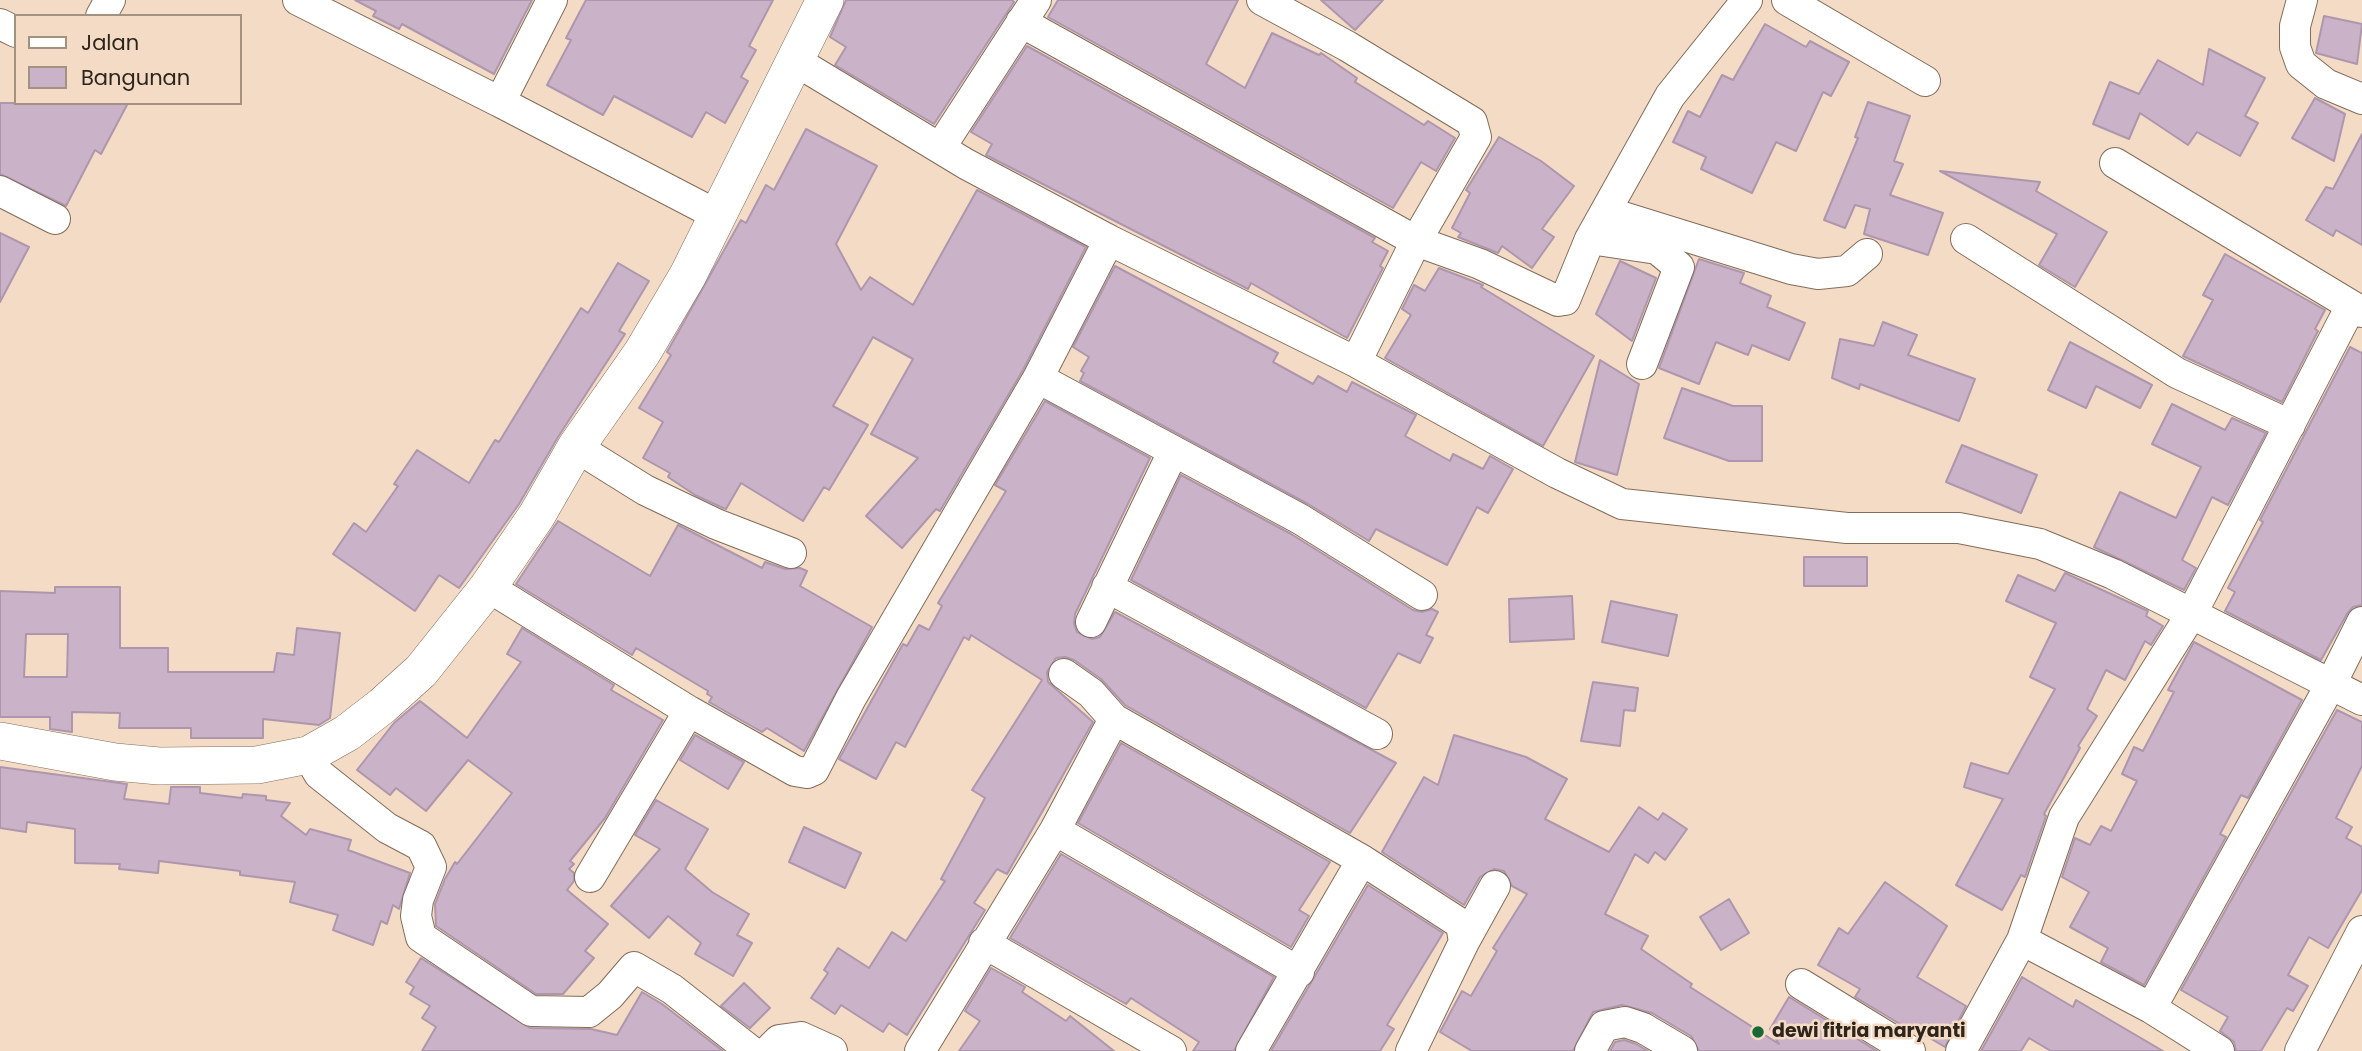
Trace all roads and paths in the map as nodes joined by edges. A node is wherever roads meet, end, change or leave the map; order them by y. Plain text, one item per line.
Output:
1 (298, 0) edge
2 (552, 0) edge
3 (825, 0) edge
4 (1262, 0) edge
5 (1747, 0) edge
6 (1787, 0) edge
7 (2302, 0) edge
8 (1028, 11) edge
9 (794, 60) junction
10 (1925, 81) dead end
11 (2362, 99) edge
12 (500, 102) junction
13 (940, 148) junction
14 (2115, 163) dead end
15 (0, 191) edge
16 (1607, 212) junction
17 (717, 215) junction
18 (55, 219) dead end
19 (1590, 239) junction
20 (1966, 239) dead end
21 (1109, 240) junction
22 (1416, 241) junction
23 (1867, 254) dead end
24 (2357, 309) edge
25 (1356, 362) junction
26 (1642, 364) dead end
27 (1038, 377) junction
28 (2290, 425) junction
29 (576, 447) junction
30 (1172, 452) junction
31 (791, 553) dead end
32 (488, 587) junction
33 (1107, 587) junction
34 (1422, 595) dead end
35 (2192, 613) junction
36 (1091, 622) dead end
37 (2362, 622) edge
38 (1064, 674) dead end
39 (2332, 682) junction
40 (2362, 700) edge
41 (689, 711) junction
42 (1114, 719) junction
43 (1377, 733) dead end
44 (0, 741) edge
45 (308, 755) junction
46 (1055, 830) junction
47 (1362, 860) junction
48 (590, 877) dead end
49 (1495, 886) dead end
50 (2362, 931) edge
51 (2022, 940) junction
52 (1464, 942) junction
53 (984, 943) junction
54 (1299, 972) junction
55 (1801, 984) dead end
56 (2151, 1008) junction
57 (1414, 1050) edge
58 (751, 1051) edge
59 (768, 1051) edge
60 (832, 1051) edge
61 (920, 1051) edge
62 (1171, 1051) edge
63 (1251, 1051) edge
64 (1590, 1051) edge
65 (1682, 1051) edge
66 (1910, 1051) edge
67 (1961, 1051) edge
68 (2219, 1051) edge
69 (2300, 1051) edge

1 - 12 street
2 - 12 street
3 - 9 street
4 - 22 street
5 - 16 street
6 - 10 street
7 - 11 street
8 - 13 street
8 - 22 street
9 - 13 street
9 - 17 street
12 - 17 street
13 - 21 street
14 - 24 street
15 - 18 street
16 - 19 street
16 - 23 street
17 - 29 street
19 - 22 street
19 - 26 street
20 - 28 street
21 - 25 street
21 - 27 street
22 - 25 street
24 - 28 street
25 - 35 street
27 - 30 street
27 - 41 street
28 - 35 street
29 - 31 street
29 - 32 street
30 - 33 street
30 - 34 street
32 - 41 street
32 - 45 street
33 - 36 street
33 - 43 street
35 - 39 street
35 - 51 street
37 - 39 street
38 - 42 street
39 - 40 street
39 - 56 street
41 - 48 street
42 - 46 street
42 - 47 street
44 - 45 street
45 - 58 street
46 - 53 street
46 - 54 street
47 - 52 street
47 - 54 street
49 - 52 street
50 - 69 street
51 - 56 street
51 - 67 street
52 - 57 street
53 - 61 street
53 - 62 street
54 - 63 street
55 - 66 street
56 - 68 street
59 - 60 street
64 - 65 street

